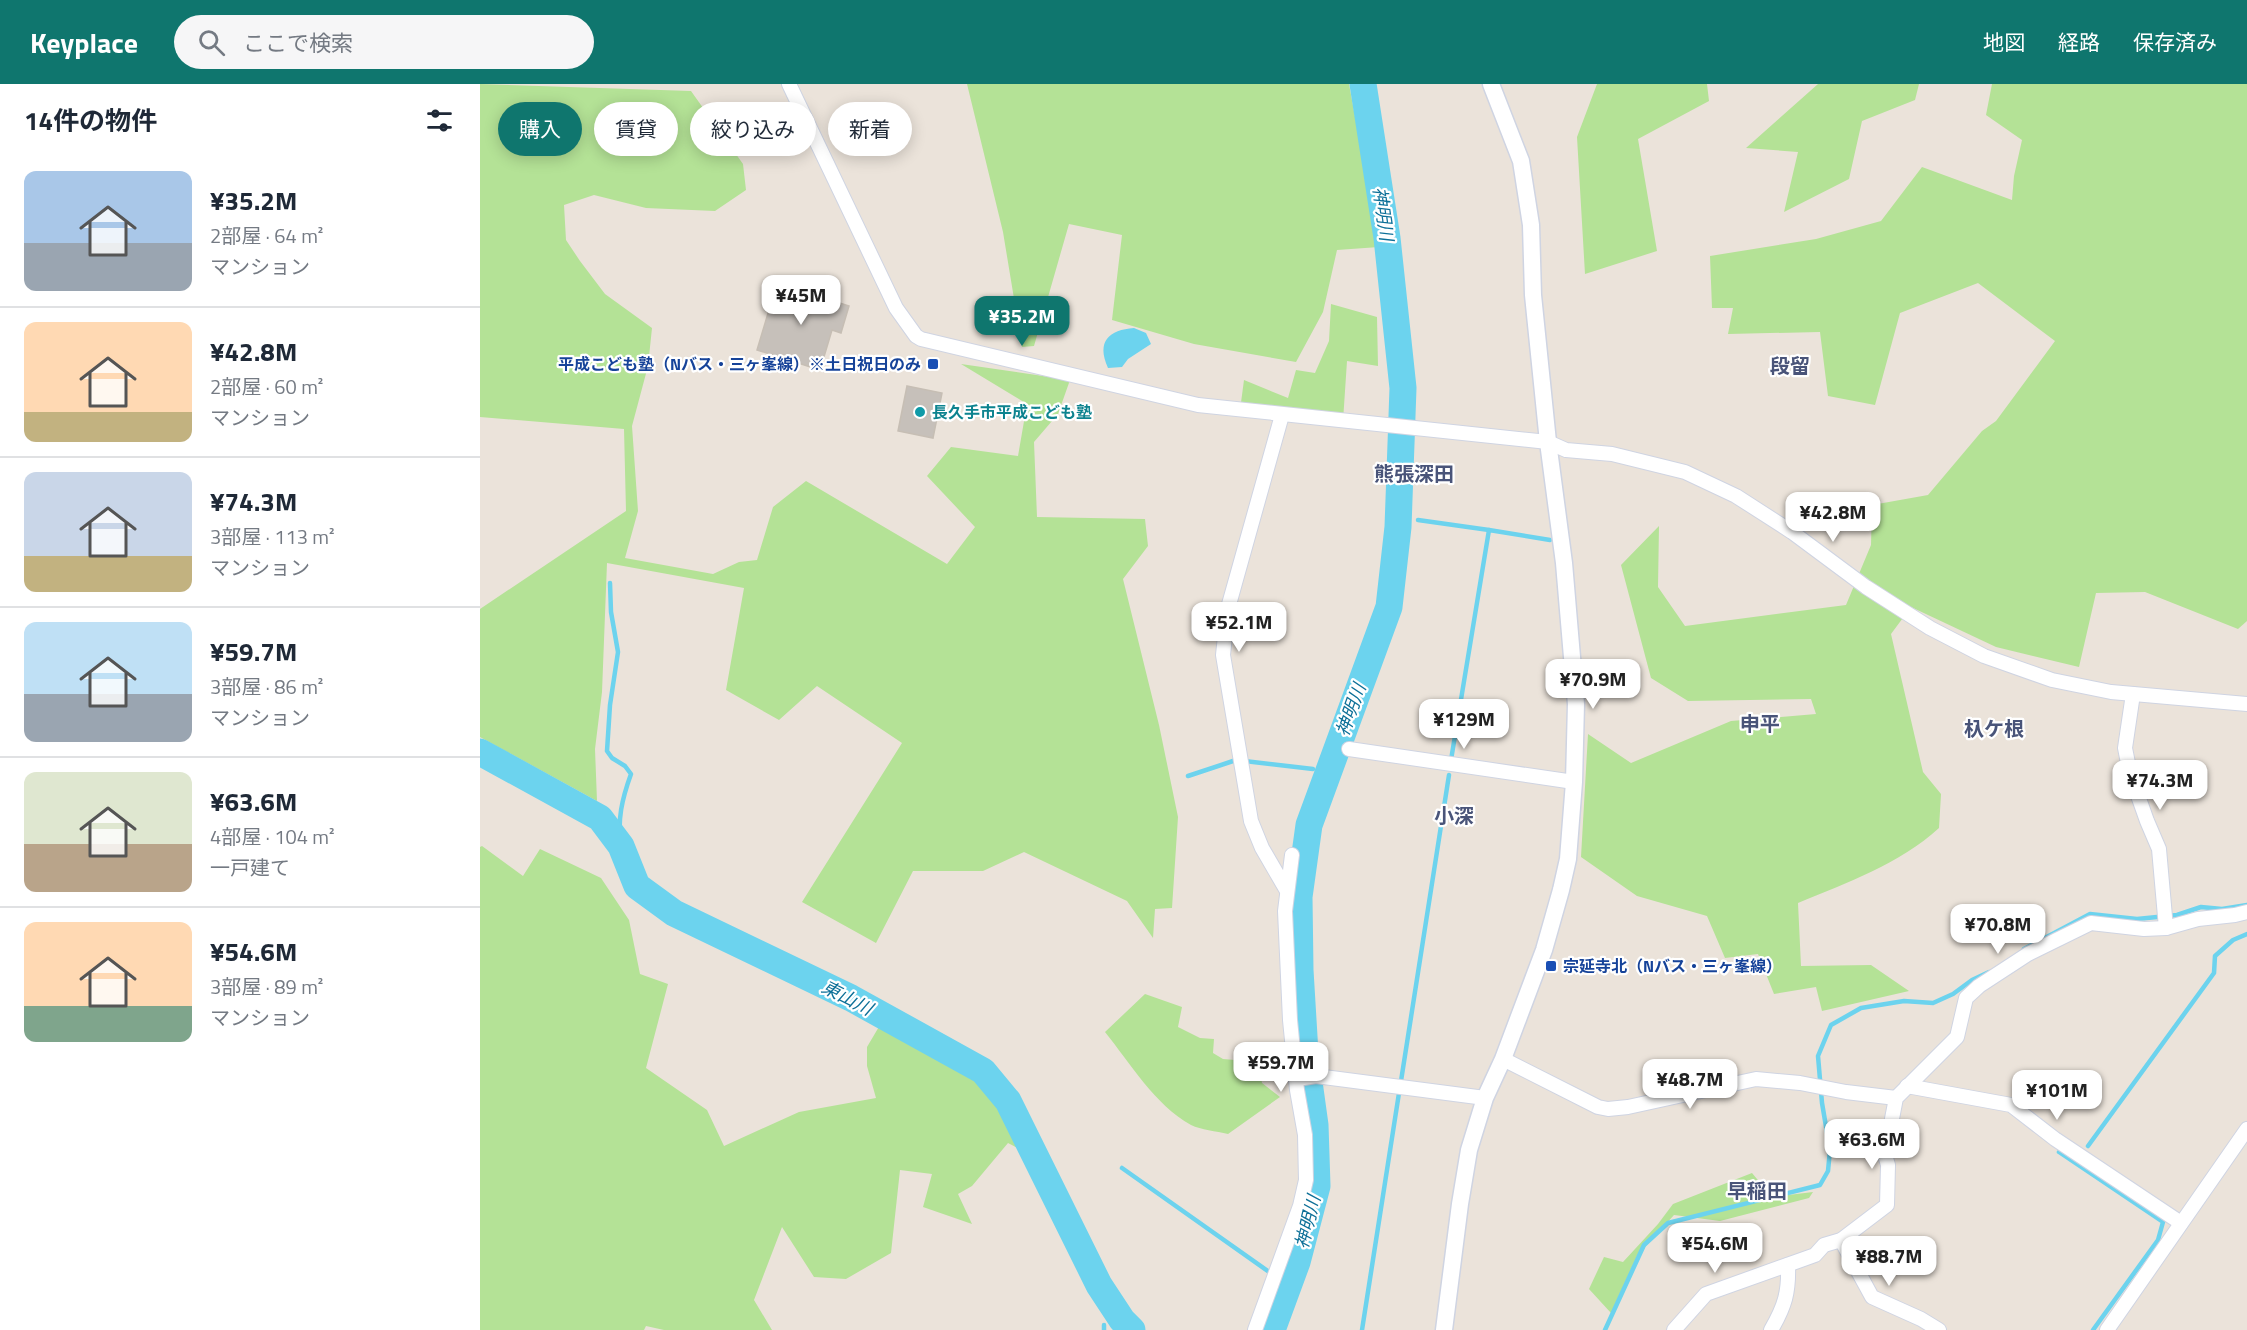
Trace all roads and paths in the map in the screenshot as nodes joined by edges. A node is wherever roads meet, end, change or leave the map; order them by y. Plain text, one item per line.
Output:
1 (789, 84) edge
2 (1491, 84) edge
3 (1282, 415) junction
4 (1548, 442) junction
5 (2133, 694) junction
6 (2247, 704) edge
7 (1349, 749) dead end
8 (1574, 782) junction
9 (1292, 855) dead end
10 (1287, 891) junction
11 (2247, 912) edge
12 (2166, 928) junction
13 (1503, 1059) junction
14 (1298, 1079) junction
15 (1907, 1086) junction
16 (1485, 1098) junction
17 (1896, 1098) junction
18 (2247, 1129) edge
19 (2181, 1223) junction
20 (1841, 1240) junction
21 (1788, 1265) junction
22 (1255, 1330) edge
23 (1444, 1330) edge
24 (1674, 1330) edge
25 (1771, 1330) edge
26 (1939, 1330) edge
27 (2107, 1330) edge

1 - 3 street
2 - 4 street
3 - 4 street
3 - 10 street
4 - 5 street
4 - 8 street
5 - 6 street
5 - 12 street
7 - 8 street
8 - 13 street
9 - 10 street
10 - 14 street
11 - 12 street
12 - 15 street
13 - 16 street
13 - 17 street
14 - 16 street
14 - 22 street
15 - 17 street
15 - 19 street
16 - 23 street
17 - 20 street
18 - 19 street
19 - 27 street
20 - 21 street
20 - 26 street
21 - 24 street
21 - 25 street

